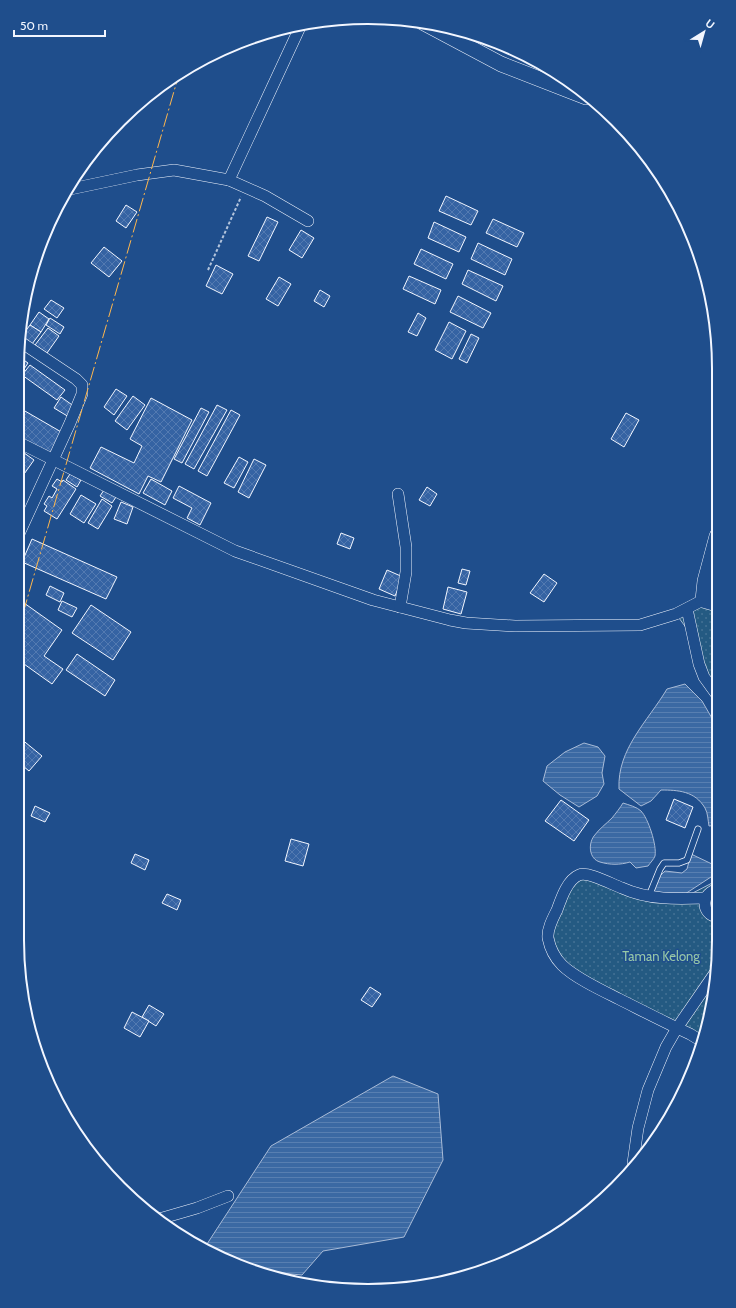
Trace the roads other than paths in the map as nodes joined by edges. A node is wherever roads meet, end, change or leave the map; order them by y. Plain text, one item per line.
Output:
1 (298, 32) edge
2 (442, 33) edge
3 (573, 92) edge
4 (228, 180) junction
5 (75, 188) edge
6 (308, 221) dead end
7 (25, 345) edge
8 (24, 445) edge
9 (52, 460) junction
10 (398, 494) dead end
11 (24, 523) edge
12 (712, 554) edge
13 (710, 602) edge
14 (400, 607) junction
15 (687, 609) junction
16 (712, 688) edge
17 (698, 829) dead end
18 (712, 891) edge
19 (648, 896) junction
20 (705, 898) junction
21 (712, 915) edge
22 (709, 981) edge
23 (677, 1028) junction
24 (697, 1039) edge
25 (633, 1159) edge
26 (228, 1196) dead end
27 (165, 1217) edge

1 - 4 street
2 - 3 main road
4 - 5 street
4 - 6 street
7 - 9 street
8 - 9 street
9 - 11 street
9 - 14 street
10 - 14 street
12 - 13 main road
13 - 15 street
14 - 15 street
15 - 16 street
17 - 19 lane
18 - 20 street
19 - 20 street
19 - 23 street
20 - 21 street
22 - 23 street
23 - 24 street
23 - 25 street
26 - 27 street

